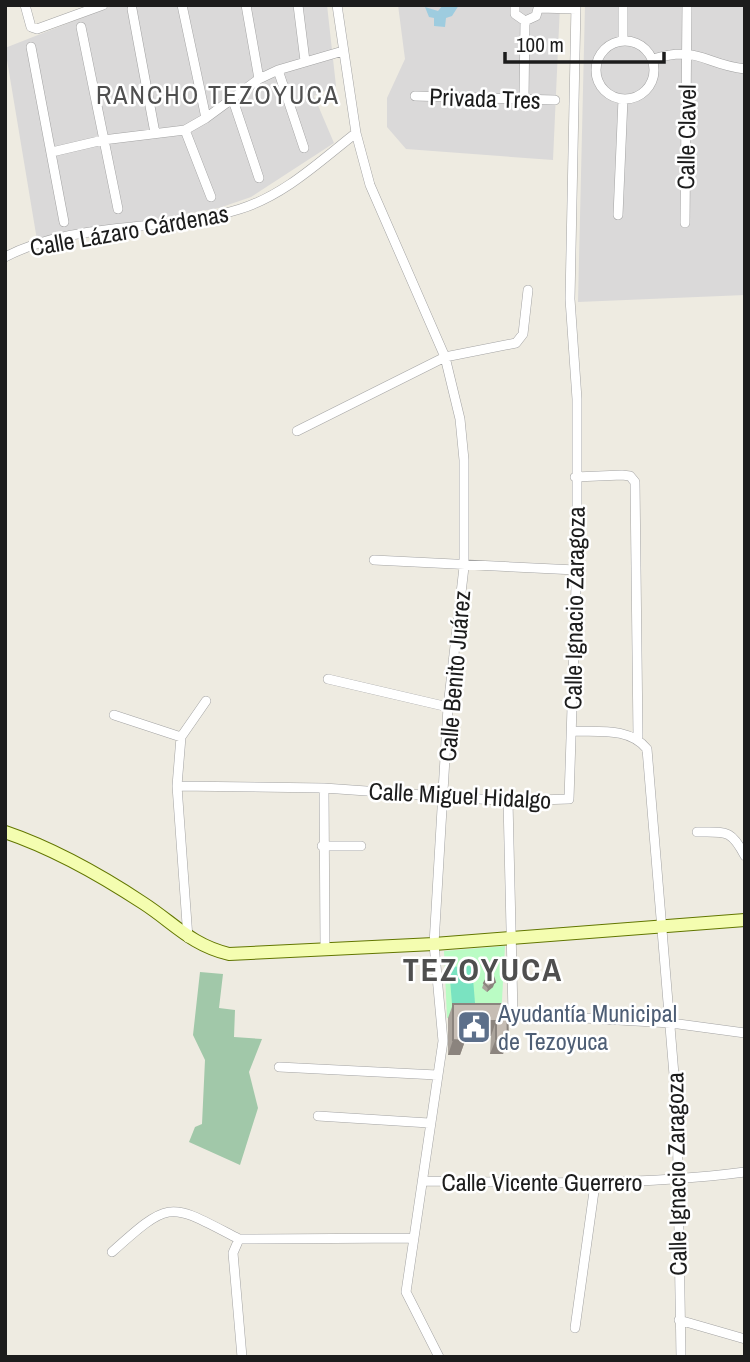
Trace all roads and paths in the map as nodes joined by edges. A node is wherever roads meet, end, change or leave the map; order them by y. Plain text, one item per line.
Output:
1 (25, 5) edge
2 (103, 5) edge
3 (183, 5) edge
4 (246, 5) edge
5 (298, 5) edge
6 (337, 5) edge
7 (507, 5) edge
8 (514, 5) edge
9 (623, 5) edge
10 (687, 5) edge
11 (539, 7) edge
12 (576, 7) edge
13 (132, 9) dead end
14 (525, 21) junction
15 (81, 27) dead end
16 (623, 41) junction
17 (31, 47) dead end
18 (343, 51) junction
19 (686, 52) junction
20 (653, 59) junction
21 (306, 61) junction
22 (745, 69) edge
23 (278, 70) junction
24 (259, 79) junction
25 (415, 96) dead end
26 (524, 98) junction
27 (623, 99) junction
28 (233, 100) junction
29 (555, 100) dead end
30 (206, 118) junction
31 (185, 130) junction
32 (155, 133) junction
33 (356, 133) junction
34 (103, 140) junction
35 (304, 148) dead end
36 (52, 152) junction
37 (259, 178) dead end
38 (211, 197) dead end
39 (118, 209) dead end
40 (618, 215) dead end
41 (64, 222) dead end
42 (685, 223) dead end
43 (5, 257) edge
44 (528, 290) dead end
45 (445, 357) junction
46 (297, 431) dead end
47 (575, 477) junction
48 (374, 560) dead end
49 (464, 567) junction
50 (576, 570) junction
51 (328, 679) dead end
52 (206, 701) dead end
53 (448, 707) junction
54 (114, 715) dead end
55 (573, 732) junction
56 (181, 737) junction
57 (638, 737) junction
58 (177, 786) junction
59 (324, 788) junction
60 (444, 796) junction
61 (508, 801) junction
62 (5, 832) edge
63 (697, 832) dead end
64 (322, 846) junction
65 (361, 846) dead end
66 (745, 856) edge
67 (745, 920) edge
68 (659, 924) junction
69 (510, 937) junction
70 (188, 938) junction
71 (435, 943) junction
72 (325, 948) junction
73 (671, 1023) junction
74 (745, 1033) edge
75 (279, 1067) dead end
76 (437, 1075) junction
77 (318, 1116) dead end
78 (429, 1123) junction
79 (745, 1172) edge
80 (423, 1181) junction
81 (678, 1181) junction
82 (595, 1184) junction
83 (414, 1238) junction
84 (239, 1239) junction
85 (112, 1252) dead end
86 (679, 1321) junction
87 (575, 1328) dead end
88 (745, 1339) edge
89 (242, 1357) edge
90 (439, 1357) edge
91 (681, 1357) edge

1 - 2 street
3 - 30 street
4 - 24 street
5 - 21 street
6 - 18 street, Calle Benito Juárez
7 - 8 street
8 - 14 street
9 - 16 street
10 - 19 street, Calle Clavel
11 - 12 street
11 - 14 street
12 - 47 street, Calle Ignacio Zaragoza
13 - 32 street
14 - 26 street
15 - 34 street
16 - 20 street
16 - 27 street
17 - 36 street
18 - 21 street
18 - 33 street, Calle Benito Juárez
19 - 20 street
19 - 22 street
19 - 42 street, Calle Clavel
20 - 27 street
21 - 23 street
23 - 24 street
23 - 35 street
24 - 28 street
25 - 26 street, Privada Tres
26 - 29 street, Privada Tres
27 - 40 street
28 - 30 street
28 - 37 street
30 - 31 street
31 - 32 street
31 - 38 street
32 - 34 street
33 - 43 street, Calle Lázaro Cárdenas
33 - 45 street, Calle Benito Juárez
34 - 36 street
34 - 39 street
36 - 41 street
44 - 45 street
45 - 46 street
45 - 49 street, Calle Benito Juárez
47 - 50 street, Calle Ignacio Zaragoza
47 - 57 street
48 - 49 street
49 - 50 street
49 - 53 street, Calle Benito Juárez
50 - 55 street, Calle Ignacio Zaragoza
51 - 53 street
52 - 56 street
53 - 60 street, Calle Benito Juárez
54 - 56 street
55 - 57 street, Calle Ignacio Zaragoza
55 - 61 street, Calle Miguel Hidalgo
56 - 58 street
57 - 68 street, Calle Ignacio Zaragoza
58 - 59 street, Calle Miguel Hidalgo
58 - 70 street
59 - 60 street, Calle Miguel Hidalgo
59 - 64 street
60 - 61 street, Calle Miguel Hidalgo
60 - 71 street, Calle Benito Juárez
61 - 69 street
62 - 70 street
63 - 66 street
64 - 65 street
64 - 72 street
67 - 68 street
68 - 69 street
68 - 73 street, Calle Ignacio Zaragoza
69 - 71 street
69 - 73 street
70 - 72 street
71 - 72 street
71 - 76 street, Calle Benito Juárez
73 - 74 street
73 - 81 street, Calle Ignacio Zaragoza
75 - 76 street
76 - 78 street, Calle Benito Juárez
77 - 78 street
78 - 80 street, Calle Benito Juárez
79 - 81 street, Calle Vicente Guerrero
80 - 82 street, Calle Vicente Guerrero
80 - 83 street, Calle Benito Juárez
81 - 82 street, Calle Vicente Guerrero
81 - 86 street, Calle Ignacio Zaragoza
82 - 87 street
83 - 84 street
83 - 90 street, Calle Benito Juárez
84 - 85 street
84 - 89 street
86 - 88 street
86 - 91 street, Calle Ignacio Zaragoza

